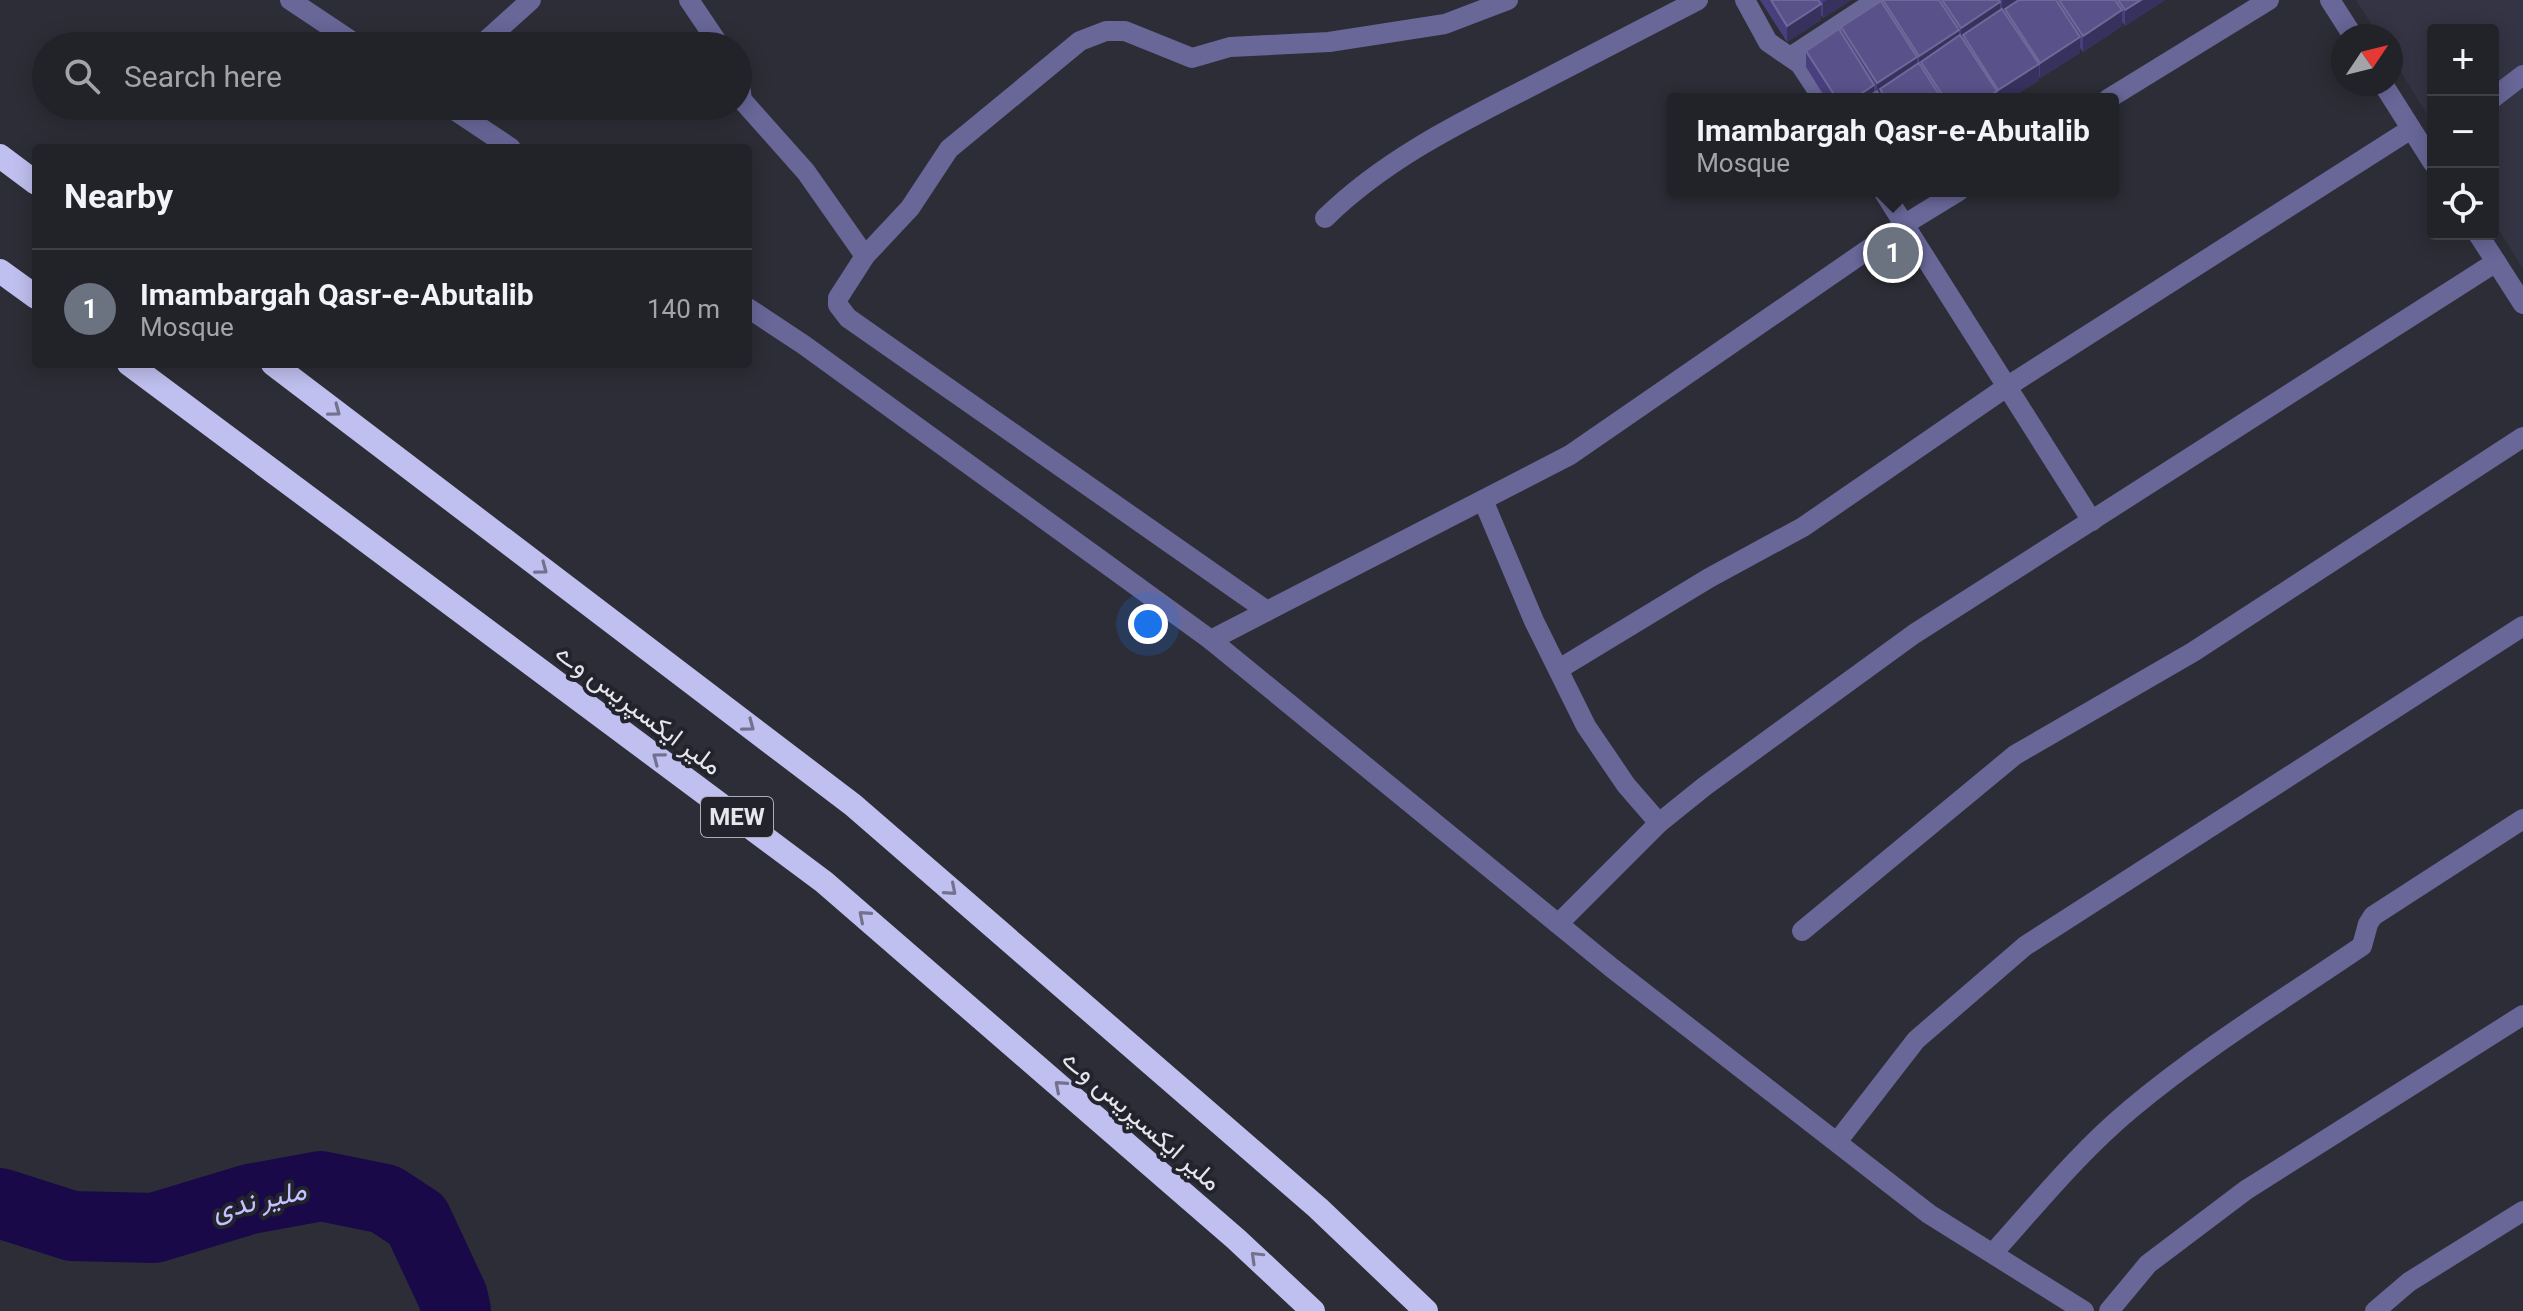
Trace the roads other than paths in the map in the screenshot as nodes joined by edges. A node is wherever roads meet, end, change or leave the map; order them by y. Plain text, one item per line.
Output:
1 (290, 0) edge
2 (531, 0) edge
3 (689, 0) edge
4 (1508, 0) edge
5 (1698, 0) edge
6 (1745, 0) edge
7 (1877, 0) edge
8 (2269, 0) edge
9 (2330, 0) edge
10 (2345, 24) edge
11 (338, 32) edge
12 (496, 32) edge
13 (711, 32) edge
14 (1790, 57) junction
15 (2523, 75) edge
16 (1819, 93) edge
17 (2118, 93) edge
18 (2390, 96) edge
19 (2496, 96) edge
20 (752, 111) edge
21 (469, 120) edge
22 (2411, 129) junction
23 (505, 144) edge
24 (2427, 148) edge
25 (0, 156) edge
26 (32, 180) edge
27 (1887, 197) edge
28 (1949, 197) edge
29 (1325, 218) dead end
30 (1905, 224) junction
31 (2482, 240) edge
32 (865, 256) junction
33 (2496, 262) junction
34 (0, 271) edge
35 (32, 294) edge
36 (2523, 304) edge
37 (752, 311) edge
38 (134, 368) edge
39 (278, 368) edge
40 (2008, 386) junction
41 (2523, 437) edge
42 (1483, 500) junction
43 (2092, 521) junction
44 (1267, 611) junction
45 (2523, 626) edge
46 (1211, 640) junction
47 (1559, 669) junction
48 (2523, 819) edge
49 (1659, 823) junction
50 (1558, 924) junction
51 (1802, 931) dead end
52 (2523, 1015) edge
53 (1837, 1142) junction
54 (2523, 1211) edge
55 (1993, 1253) junction
56 (1313, 1311) edge
57 (1426, 1311) edge
58 (2084, 1311) edge
59 (2109, 1311) edge
60 (2375, 1311) edge

1 - 11 street
2 - 12 street
3 - 13 street
4 - 32 street
5 - 29 street
6 - 14 street
7 - 14 street
8 - 17 street
9 - 10 street
14 - 16 street
15 - 19 street
18 - 22 street
20 - 32 street
21 - 23 street
22 - 24 street
22 - 40 street
25 - 26 highway
27 - 30 street
28 - 30 street
30 - 40 street
30 - 42 street
31 - 33 street
32 - 44 street
33 - 36 street
33 - 43 street
34 - 35 highway
37 - 46 street
56 -> 38 highway, ملیر ایکسپریس وے / MEW
39 -> 57 highway, ملیر ایکسپریس وے
40 - 43 street
40 - 47 street
41 - 51 street
42 - 44 street
42 - 47 street
43 - 49 street
44 - 46 street
45 - 53 street
46 - 50 street
47 - 49 street
48 - 55 street
49 - 50 street
50 - 53 street
52 - 59 street
53 - 55 street
54 - 60 street
55 - 58 street

